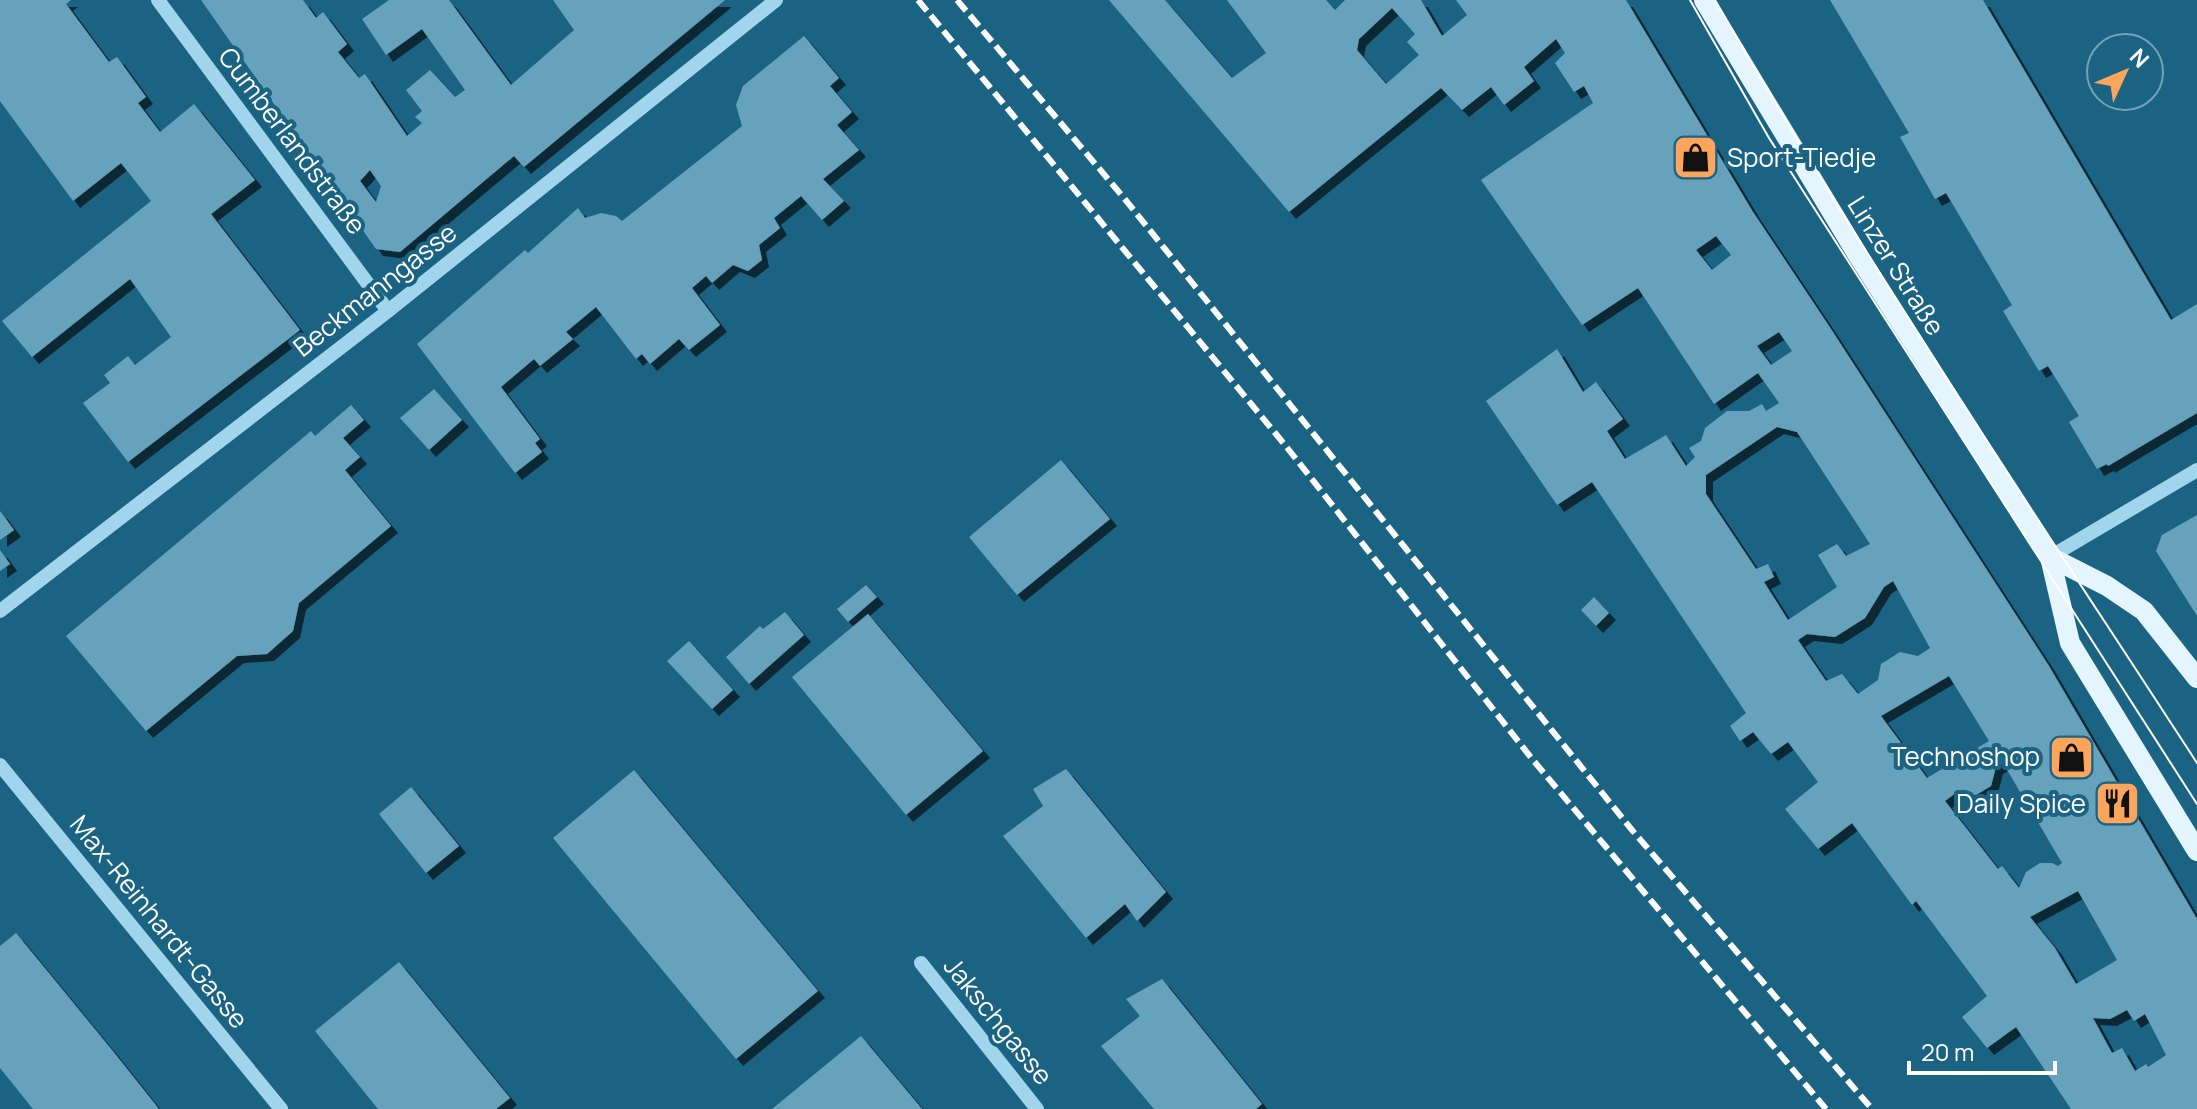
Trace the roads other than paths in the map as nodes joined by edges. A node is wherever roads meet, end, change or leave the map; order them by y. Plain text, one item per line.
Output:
1 (158, 0) edge
2 (776, 0) edge
3 (1704, 0) edge
4 (388, 311) junction
5 (2197, 470) edge
6 (2050, 557) junction
7 (0, 611) edge
8 (2197, 678) edge
9 (0, 765) edge
10 (2197, 851) edge
11 (921, 963) dead end
12 (281, 1109) edge
13 (1037, 1109) edge

1 - 4 street, Cumberlandstraße
2 - 4 street, Beckmanngasse
3 - 6 main road, Linzer Straße
4 - 7 street, Beckmanngasse
5 - 6 street
6 - 8 main road
6 - 10 main road, Linzer Straße
9 - 12 street, Max-Reinhardt-Gasse
11 - 13 street, Jakschgasse

